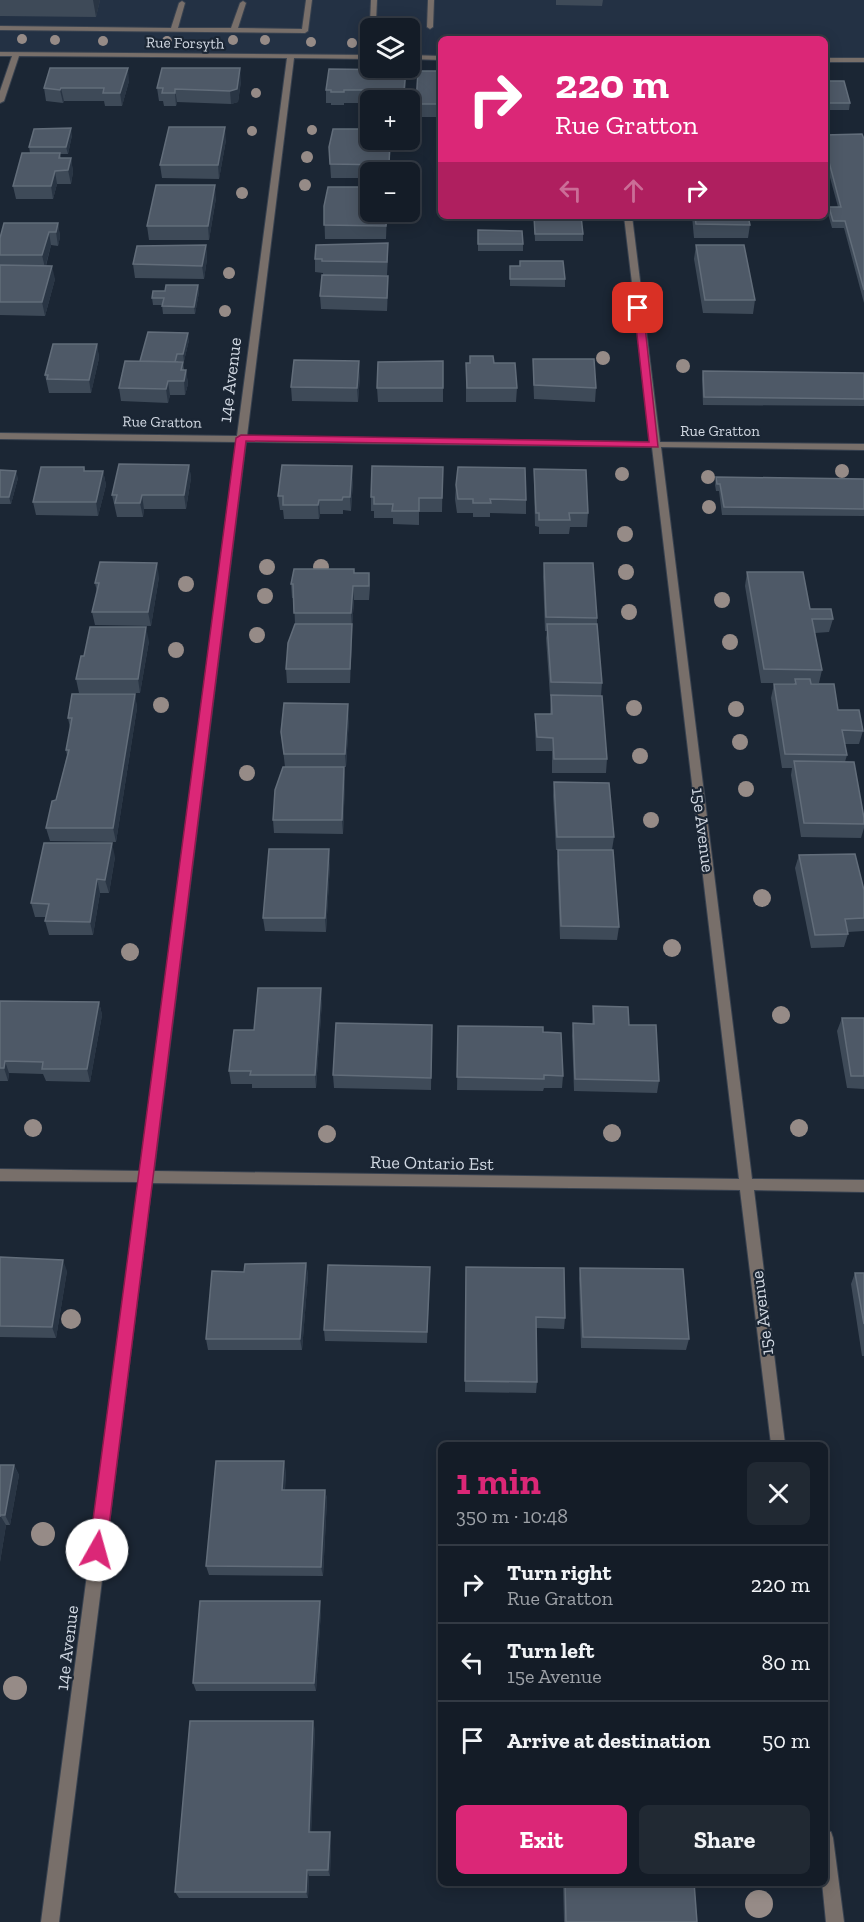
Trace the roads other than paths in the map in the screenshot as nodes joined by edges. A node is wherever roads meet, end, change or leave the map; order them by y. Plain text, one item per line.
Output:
1 (309, 0) edge
2 (374, 0) edge
3 (431, 0) edge
4 (182, 3) dead end
5 (243, 3) dead end
6 (373, 18) edge
7 (430, 27) dead end
8 (0, 28) edge
9 (174, 30) junction
10 (234, 30) junction
11 (0, 54) edge
12 (16, 55) junction
13 (291, 57) junction
14 (360, 57) edge
15 (420, 57) edge
16 (438, 58) edge
17 (828, 60) edge
18 (864, 60) edge
19 (0, 101) edge
20 (628, 219) edge
21 (0, 436) edge
22 (241, 438) junction
23 (654, 445) junction
24 (864, 447) edge
25 (0, 1175) edge
26 (145, 1177) junction
27 (747, 1185) junction
28 (864, 1186) edge
29 (778, 1442) edge
30 (828, 1863) edge
31 (50, 1922) edge
32 (835, 1922) edge

1 - 10 street
2 - 6 street
3 - 7 street
4 - 9 street
5 - 10 street
8 - 9 street
9 - 10 street
11 - 12 street, Rue Forsyth
12 - 13 street, Rue Forsyth
12 - 19 street
13 - 14 street, Rue Forsyth
13 - 22 street, 14e Avenue
15 - 16 street
17 - 18 street
20 - 23 street, 15e Avenue
21 - 22 street, Rue Gratton
22 - 23 street, Rue Gratton
22 - 26 street, 14e Avenue
23 - 24 street, Rue Gratton
23 - 27 street, 15e Avenue
25 - 26 street, Rue Ontario Est
26 - 27 street, Rue Ontario Est
26 - 31 street, 14e Avenue
27 - 28 street, Rue Ontario Est
27 - 29 street, 15e Avenue
30 - 32 street

